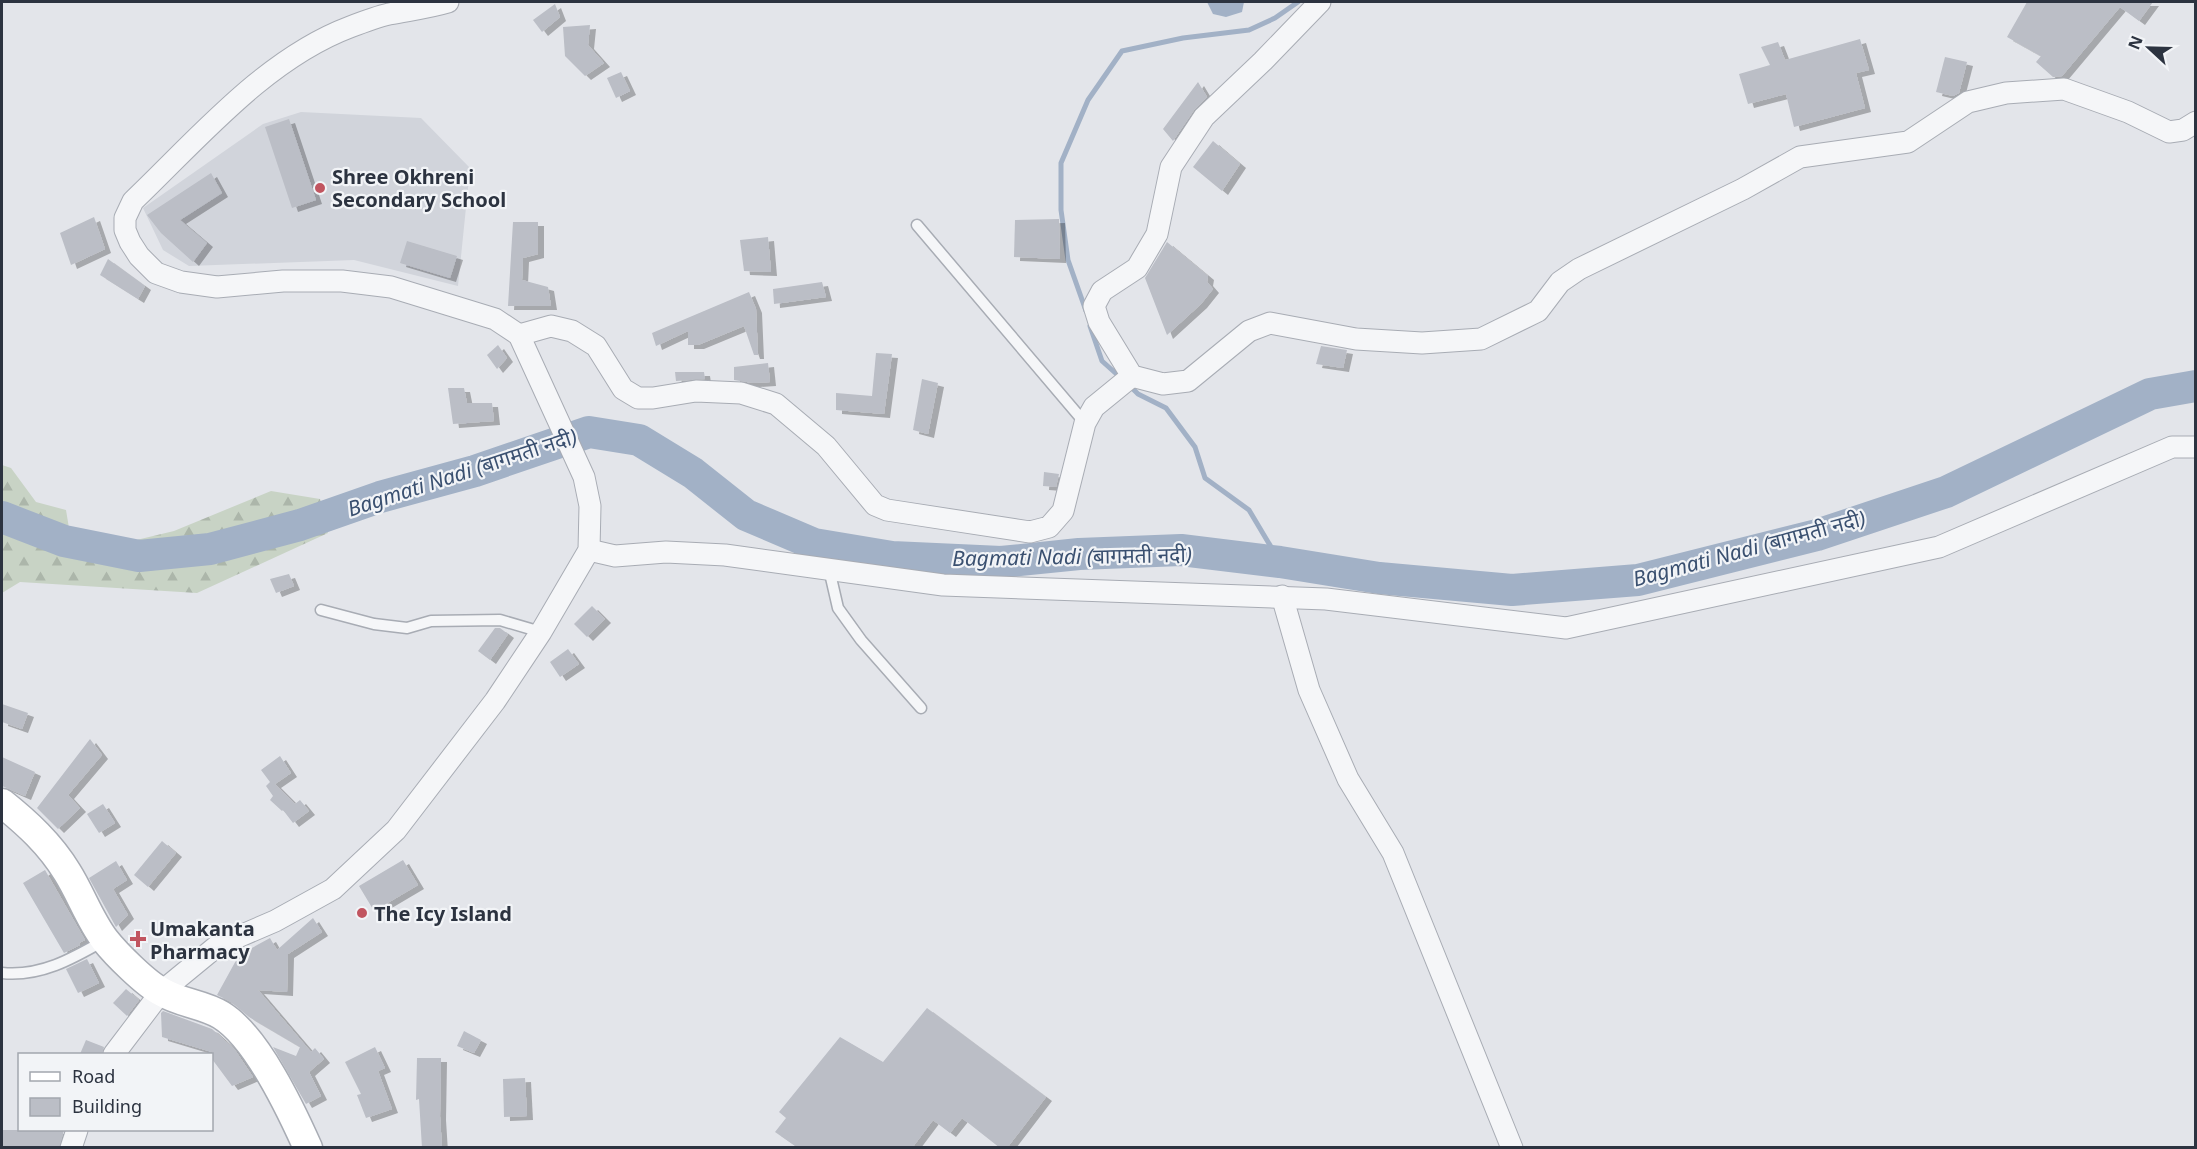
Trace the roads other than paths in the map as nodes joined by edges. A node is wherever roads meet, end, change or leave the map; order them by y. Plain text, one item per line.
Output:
1 (448, 2) edge
2 (1320, 2) edge
3 (2196, 122) edge
4 (917, 225) dead end
5 (519, 335) junction
6 (1132, 376) junction
7 (1085, 423) junction
8 (2196, 447) edge
9 (589, 550) junction
10 (829, 569) junction
11 (1282, 596) junction
12 (321, 610) dead end
13 (541, 632) junction
14 (921, 708) dead end
15 (2, 802) edge
16 (105, 940) junction
17 (2, 974) edge
18 (161, 992) junction
19 (115, 1053) edge
20 (77, 1131) edge
21 (71, 1148) edge
22 (308, 1148) edge
23 (1512, 1148) edge

1 - 5 street
2 - 6 street
3 - 6 street
4 - 7 lane
5 - 7 street
5 - 9 street
6 - 7 street
8 - 11 street
9 - 10 street
9 - 13 street
10 - 11 street
10 - 14 lane
11 - 23 street
12 - 13 lane
13 - 18 street
15 - 16 main road
16 - 17 lane
16 - 18 main road
18 - 19 street
18 - 22 main road
20 - 21 street

